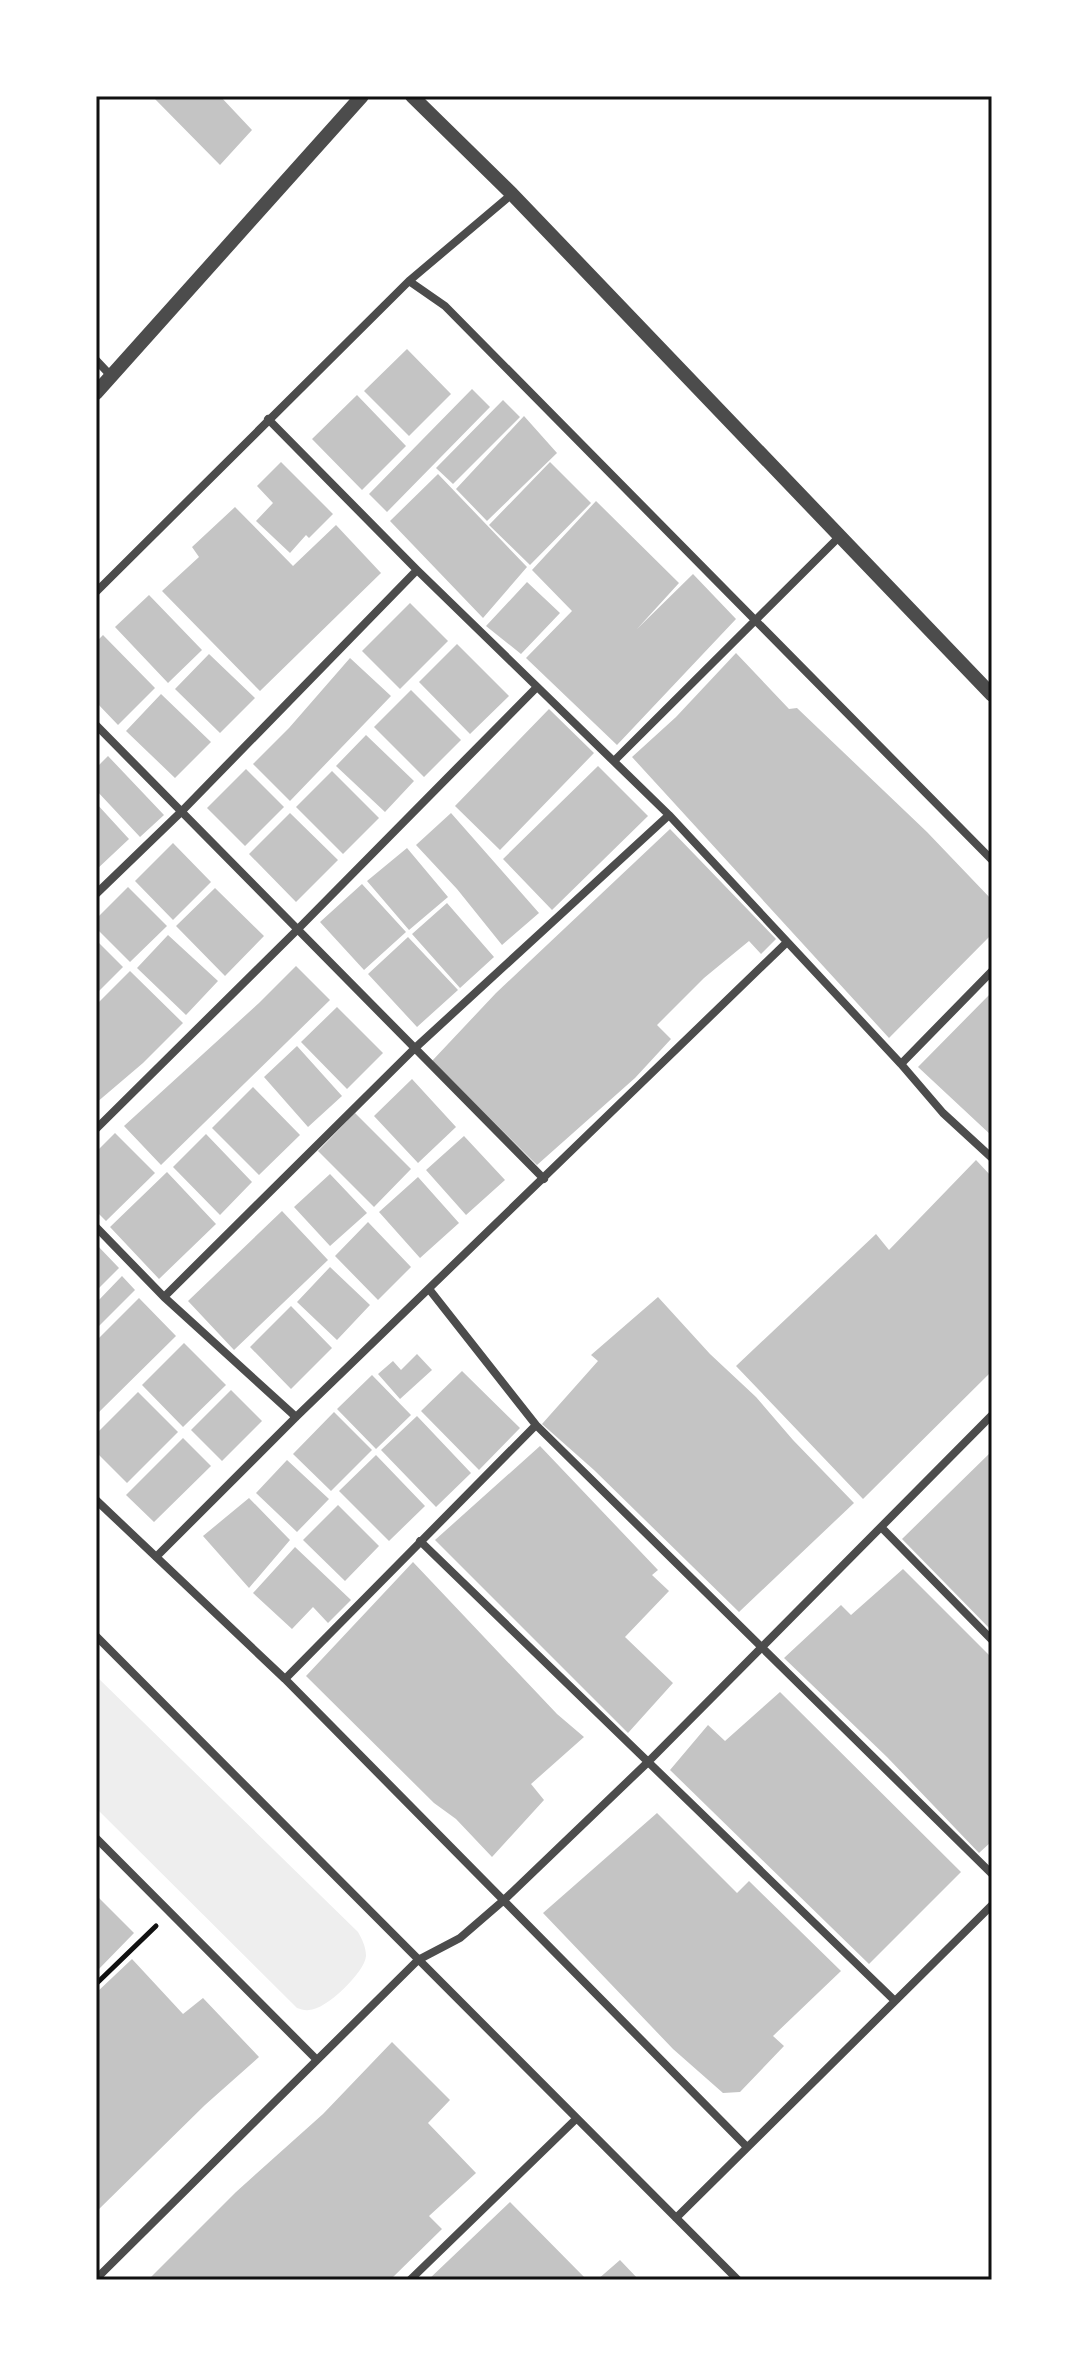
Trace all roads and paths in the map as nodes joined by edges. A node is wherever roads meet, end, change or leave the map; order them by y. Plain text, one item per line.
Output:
1 (362, 96) edge
2 (412, 96) edge
3 (512, 194) junction
4 (409, 281) junction
5 (96, 360) edge
6 (112, 377) junction
7 (96, 393) edge
8 (268, 419) junction
9 (841, 535) junction
10 (417, 570) junction
11 (96, 592) edge
12 (756, 619) junction
13 (537, 687) junction
14 (992, 695) edge
15 (96, 725) edge
16 (614, 761) junction
17 (182, 811) junction
18 (669, 815) junction
19 (992, 860) edge
20 (96, 894) edge
21 (297, 930) junction
22 (786, 943) junction
23 (992, 971) edge
24 (414, 1049) junction
25 (901, 1064) junction
26 (96, 1129) edge
27 (992, 1158) edge
28 (544, 1179) junction
29 (96, 1227) edge
30 (429, 1289) junction
31 (164, 1297) junction
32 (992, 1415) edge
33 (296, 1417) junction
34 (536, 1425) junction
35 (96, 1500) edge
36 (881, 1527) junction
37 (420, 1541) junction
38 (156, 1557) junction
39 (96, 1636) edge
40 (992, 1640) edge
41 (762, 1647) junction
42 (285, 1679) junction
43 (647, 1763) junction
44 (96, 1838) edge
45 (992, 1874) edge
46 (504, 1900) junction
47 (992, 1905) edge
48 (170, 1912) junction
49 (418, 1960) junction
50 (96, 1984) edge
51 (895, 2001) junction
52 (317, 2060) junction
53 (576, 2119) junction
54 (747, 2147) junction
55 (676, 2218) junction
56 (96, 2279) edge
57 (410, 2280) edge
58 (738, 2280) edge

1 - 6 street
2 - 3 street
3 - 4 street
3 - 9 street
4 - 8 street
4 - 12 street
5 - 6 street
6 - 7 street
8 - 10 street
8 - 11 street
9 - 12 street
9 - 14 street
10 - 13 street
10 - 17 street
12 - 16 street
12 - 19 street
13 - 16 street
13 - 21 street
15 - 17 street
16 - 18 street
17 - 20 street
17 - 21 street
18 - 22 street
18 - 24 street
21 - 24 street
21 - 26 street
22 - 25 street
22 - 28 street
23 - 25 street
24 - 28 street
24 - 31 street
25 - 27 street
28 - 30 street
29 - 31 street
30 - 33 street
30 - 34 street
31 - 33 street
32 - 36 street
33 - 38 street
34 - 37 street
34 - 41 street
35 - 38 street
36 - 40 street
36 - 41 street
37 - 42 street
37 - 43 street
38 - 42 street
39 - 49 street
41 - 43 street
41 - 45 street
42 - 46 street
43 - 46 street
43 - 51 street
44 - 48 street
46 - 49 street
46 - 54 street
47 - 51 street
48 - 50 path
48 - 52 street
49 - 52 street
49 - 53 street
51 - 54 street
52 - 56 street
53 - 55 street
53 - 57 street
54 - 55 street
55 - 58 street

